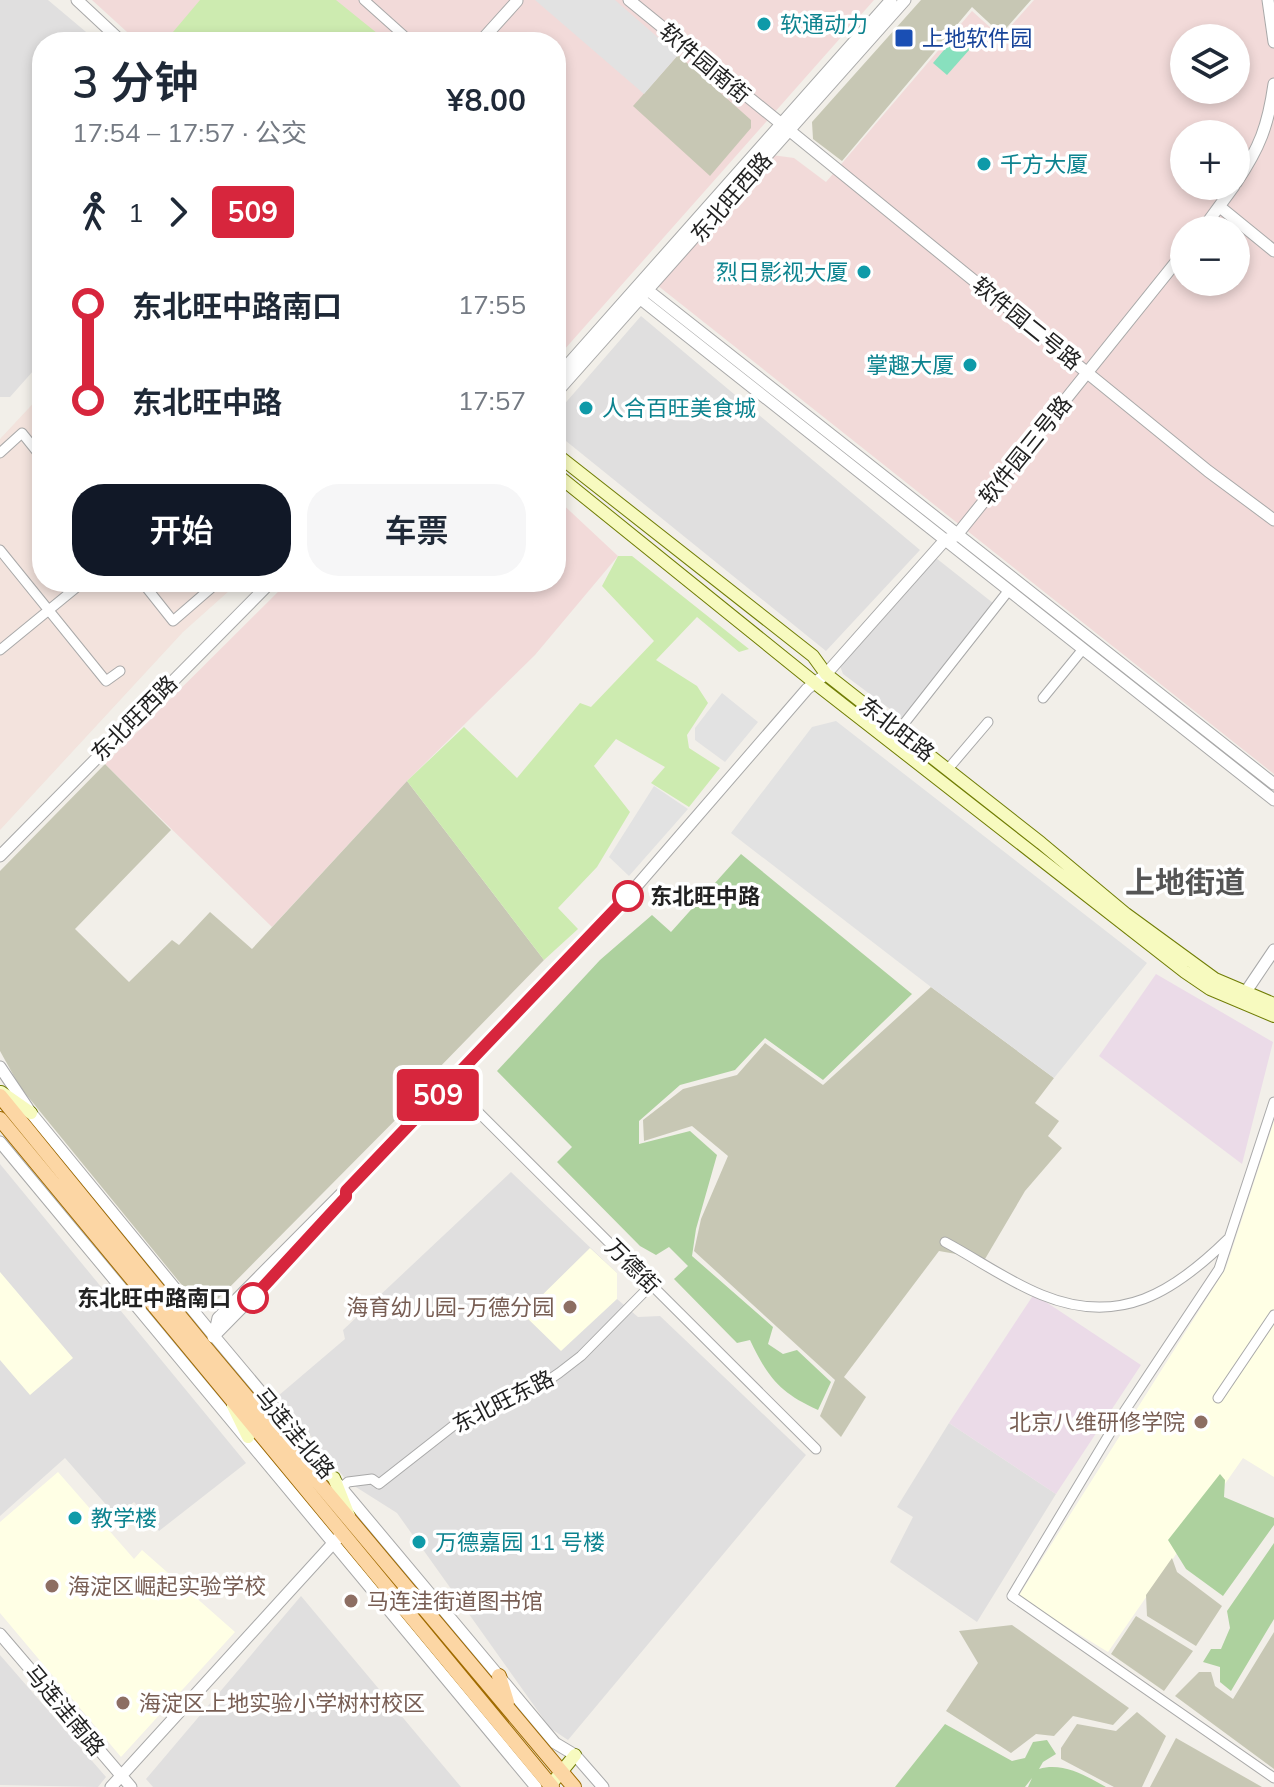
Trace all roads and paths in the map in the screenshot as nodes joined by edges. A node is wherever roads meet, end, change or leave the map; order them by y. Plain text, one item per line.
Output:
1 (77, 0) edge
2 (364, 0) edge
3 (516, 0) edge
4 (629, 0) edge
5 (891, 0) edge
6 (905, 0) edge
7 (1268, 0) edge
8 (111, 32) edge
9 (400, 32) edge
10 (489, 32) edge
11 (1274, 42) edge
12 (1274, 84) edge
13 (785, 128) junction
14 (1250, 162) edge
15 (1225, 200) edge
16 (1220, 207) junction
17 (1213, 216) edge
18 (1274, 251) edge
19 (1170, 269) edge
20 (640, 292) junction
21 (566, 368) edge
22 (1086, 372) junction
23 (566, 381) edge
24 (32, 446) edge
25 (0, 453) edge
26 (566, 462) edge
27 (566, 482) edge
28 (1274, 520) edge
29 (951, 538) junction
30 (0, 550) edge
31 (32, 589) edge
32 (1009, 590) junction
33 (34, 592) edge
34 (71, 592) edge
35 (150, 592) edge
36 (206, 592) edge
37 (261, 592) edge
38 (49, 610) junction
39 (1083, 649) junction
40 (0, 650) edge
41 (120, 671) dead end
42 (826, 674) junction
43 (815, 683) junction
44 (1043, 698) dead end
45 (988, 722) dead end
46 (899, 730) junction
47 (948, 769) junction
48 (1274, 784) edge
49 (1274, 800) edge
50 (0, 856) edge
51 (1274, 950) edge
52 (1242, 996) junction
53 (1274, 1004) edge
54 (1274, 1016) edge
55 (0, 1067) edge
56 (449, 1083) junction
57 (0, 1094) edge
58 (1274, 1102) edge
59 (31, 1113) junction
60 (0, 1119) edge
61 (0, 1142) edge
62 (1231, 1237) junction
63 (945, 1242) dead end
64 (652, 1284) junction
65 (1274, 1315) edge
66 (205, 1345) junction
67 (229, 1395) junction
68 (1218, 1398) dead end
69 (248, 1437) junction
70 (816, 1449) dead end
71 (338, 1483) junction
72 (343, 1532) junction
73 (0, 1634) edge
74 (499, 1676) junction
75 (509, 1710) junction
76 (575, 1755) junction
77 (561, 1772) junction
78 (121, 1775) junction
79 (1274, 1778) edge
80 (111, 1787) edge
81 (131, 1787) edge
82 (547, 1787) edge
83 (574, 1787) edge
84 (603, 1787) edge

1 - 8 street
2 - 9 street
3 - 10 street
4 - 13 street, 软件园南街
5 - 13 street, 东北旺西路
6 - 13 street, 东北旺西路
7 - 11 street
12 - 14 street
13 - 20 street, 东北旺西路
13 - 22 street, 软件园二号路
15 - 16 street
16 - 17 street
16 - 18 street
19 - 22 street, 软件园三号路
20 - 21 street, 东北旺西路
20 - 23 street, 东北旺西路
20 - 29 street
22 - 28 street, 软件园二号路
22 - 29 street, 软件园三号路
24 - 25 street
26 - 42 main road, 东北旺路
27 - 43 main road, 东北旺路
29 - 32 street
29 - 42 street
29 - 48 street
30 - 31 street
32 - 39 street
32 - 46 street
33 - 38 street
34 - 38 street
35 - 36 street
37 - 50 street, 东北旺西路
38 - 40 street
38 - 41 street
39 - 44 street
39 - 49 street
42 - 43 street
42 - 46 main road, 东北旺路
43 - 52 main road, 东北旺路
43 - 56 street
45 - 47 street
46 - 47 main road, 东北旺路
47 - 52 main road, 东北旺路
51 - 52 street
52 - 53 main road
52 - 54 main road
55 - 59 street, 马连洼北路
56 - 64 street, 万德街
56 - 66 street
57 - 59 main road
57 - 66 main road, 马连洼北路
58 - 62 street
59 - 66 street, 马连洼北路
60 - 66 main road, 马连洼北路
61 - 69 street, 马连洼北路
62 - 63 street
62 - 79 street
64 - 70 street, 万德街
64 - 71 street, 东北旺东路
65 - 68 street
66 - 67 main road, 马连洼北路
66 - 71 street, 马连洼北路
66 - 72 main road, 马连洼北路
67 - 69 main road
67 - 72 main road, 马连洼北路
69 - 72 street, 马连洼北路
71 - 72 main road
71 - 74 street, 马连洼北路
72 - 75 main road, 马连洼北路
72 - 78 street
72 - 82 main road, 马连洼北路
73 - 78 street, 马连洼南路
74 - 75 main road
74 - 76 street, 马连洼北路
75 - 77 main road, 马连洼北路
76 - 77 main road
76 - 84 street, 马连洼北路
77 - 82 main road
77 - 83 main road, 马连洼北路
78 - 80 street
78 - 81 street, 马连洼南路

